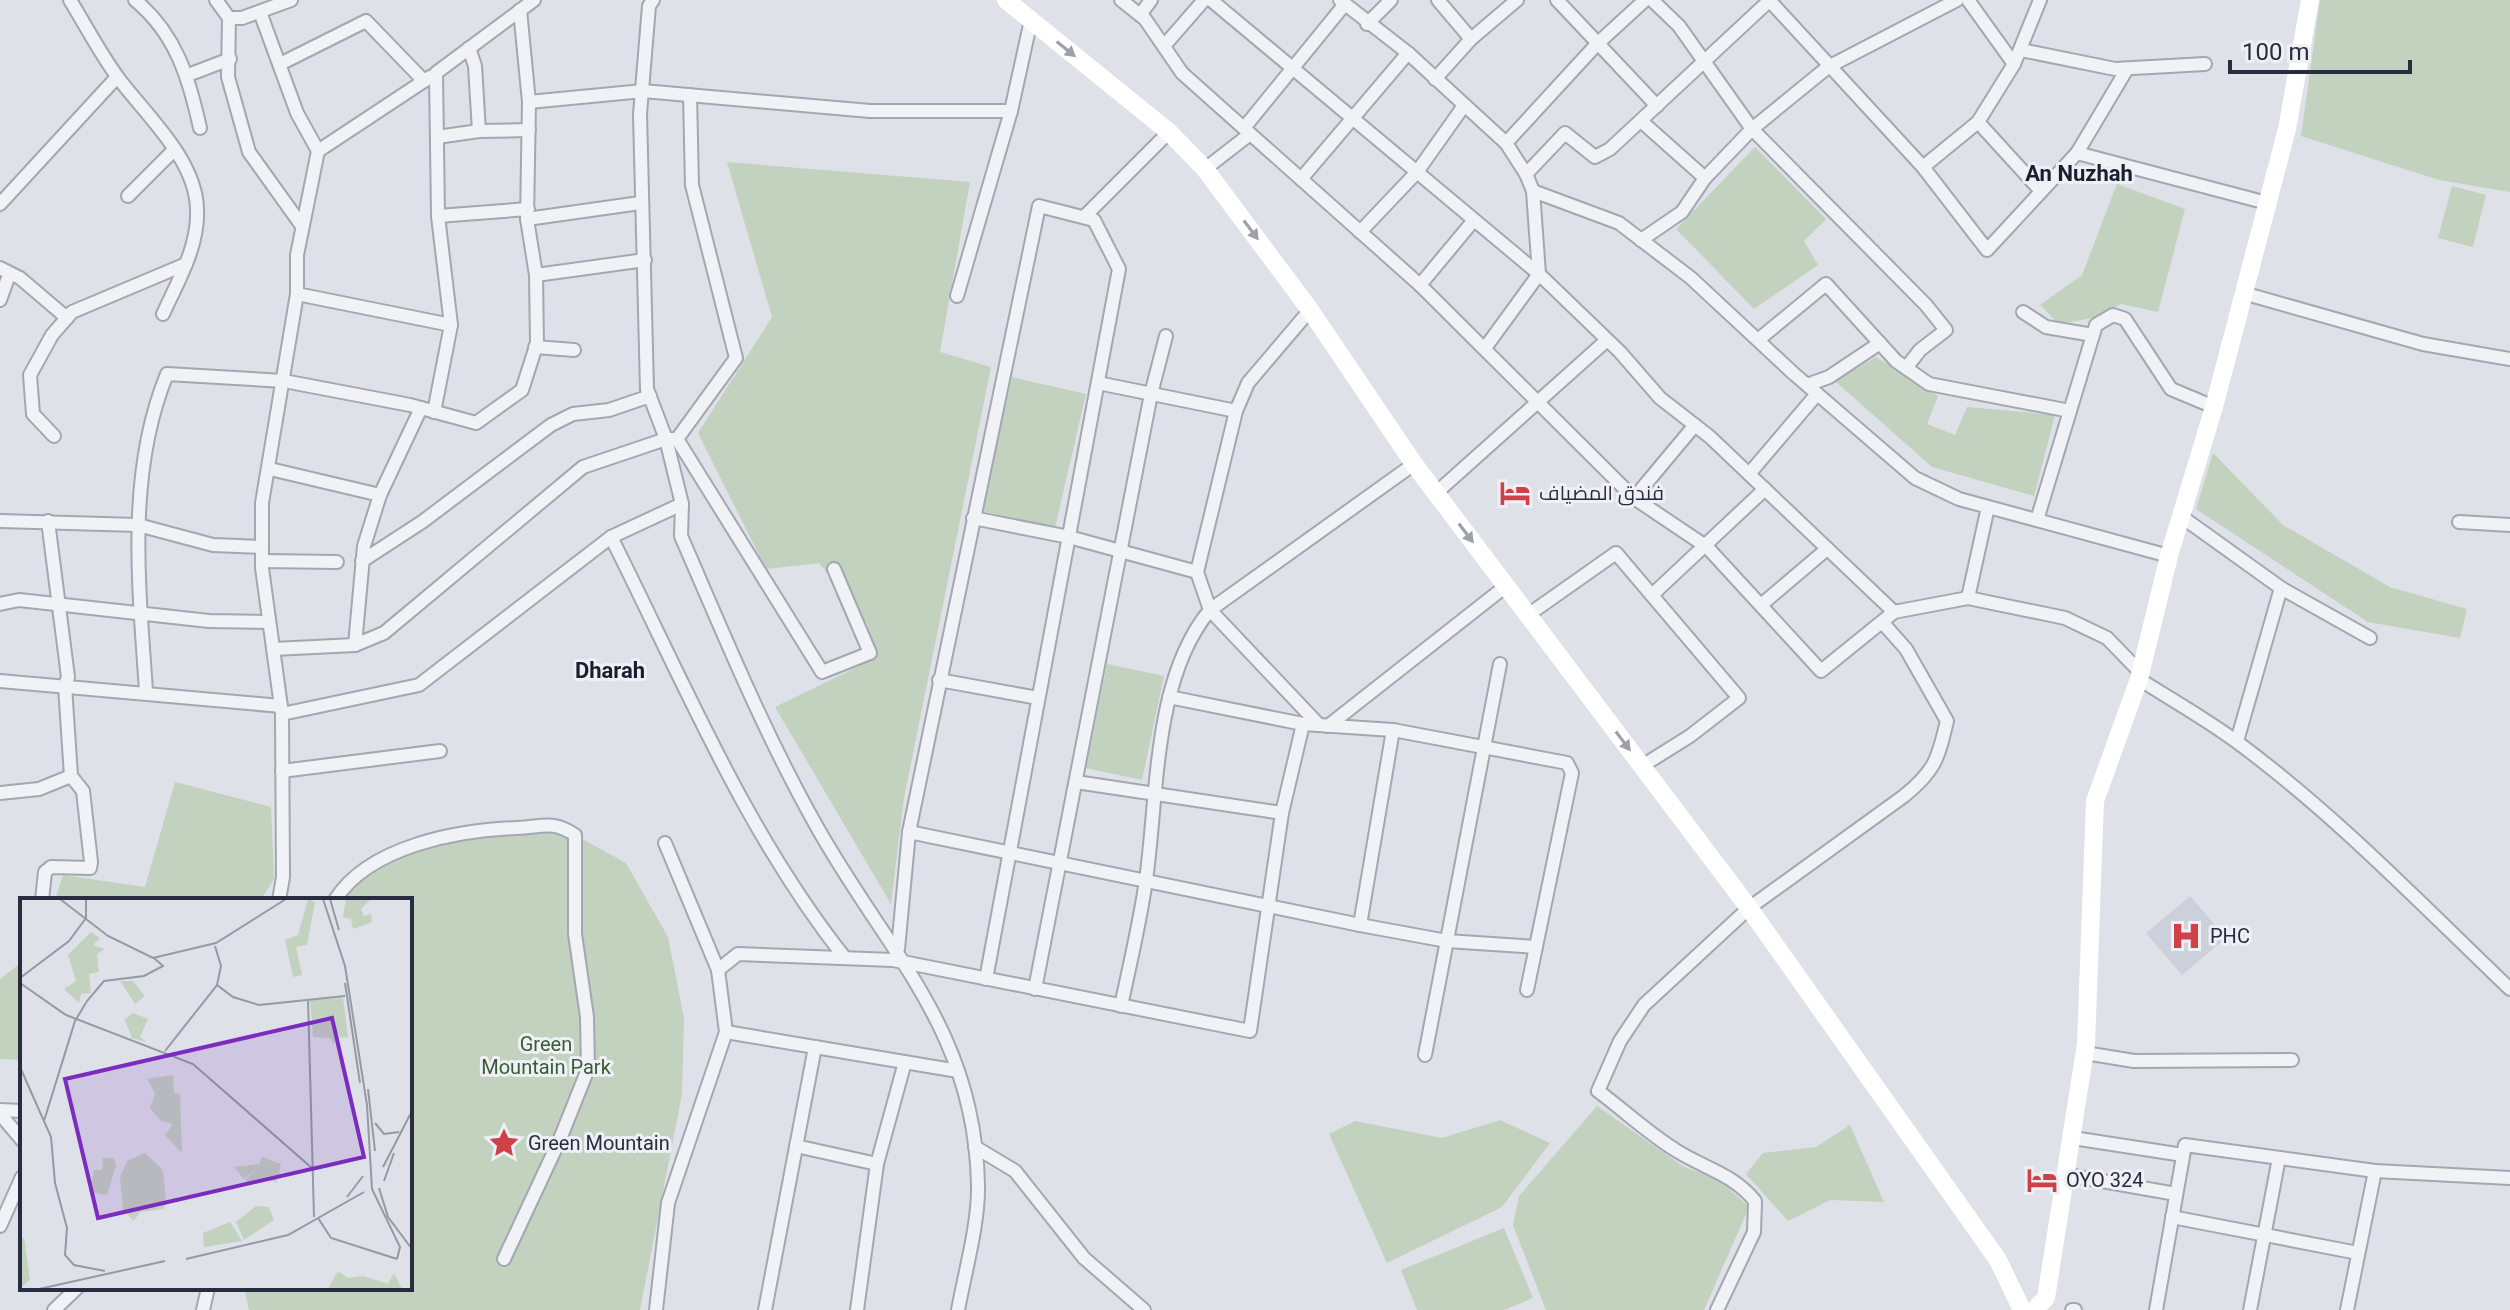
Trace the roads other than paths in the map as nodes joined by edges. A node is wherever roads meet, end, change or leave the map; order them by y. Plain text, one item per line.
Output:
1 (70, 0) edge
2 (135, 0) edge
3 (216, 0) edge
4 (291, 0) edge
5 (534, 0) edge
6 (1006, 0) edge
7 (1121, 0) edge
8 (1151, 0) edge
9 (1204, 0) edge
10 (1211, 0) edge
11 (1391, 0) edge
12 (1438, 0) edge
13 (1517, 0) edge
14 (1557, 0) edge
15 (1645, 0) edge
16 (1652, 0) edge
17 (1770, 0) edge
18 (1957, 0) edge
19 (1968, 0) edge
20 (2040, 0) edge
21 (2310, 0) edge
22 (648, 2) edge
23 (1342, 2) edge
24 (520, 10) junction
25 (260, 12) junction
26 (1140, 15) junction
27 (229, 18) junction
28 (1031, 20) junction
29 (1367, 24) junction
30 (1471, 39) junction
31 (1597, 44) junction
32 (1164, 46) junction
33 (469, 48) junction
34 (2021, 50) junction
35 (1408, 53) junction
36 (230, 59) junction
37 (1706, 63) junction
38 (280, 64) junction
39 (2014, 64) junction
40 (2205, 64) dead end
41 (1828, 67) junction
42 (1293, 69) junction
43 (2127, 69) junction
44 (436, 73) junction
45 (188, 75) junction
46 (117, 77) junction
47 (1435, 79) junction
48 (424, 81) junction
49 (643, 91) junction
50 (690, 95) junction
51 (529, 102) junction
52 (1657, 106) junction
53 (1463, 107) junction
54 (1011, 111) junction
55 (1353, 119) junction
56 (1641, 121) junction
57 (1978, 122) junction
58 (200, 128) dead end
59 (1752, 129) junction
60 (529, 130) junction
61 (479, 131) junction
62 (1247, 131) junction
63 (1169, 132) junction
64 (437, 137) junction
65 (1506, 143) junction
66 (174, 150) junction
67 (318, 151) junction
68 (2077, 153) junction
69 (1923, 167) junction
70 (1205, 169) junction
71 (1417, 172) junction
72 (1526, 174) junction
73 (1705, 178) junction
74 (1301, 179) junction
75 (1533, 191) junction
76 (2041, 191) junction
77 (128, 196) dead end
78 (640, 203) junction
79 (2267, 203) junction
80 (0, 204) edge
81 (528, 214) junction
82 (438, 216) junction
83 (1084, 217) junction
84 (1474, 220) junction
85 (302, 226) junction
86 (1360, 232) junction
87 (1641, 240) junction
88 (645, 260) junction
89 (186, 264) junction
90 (5, 272) edge
91 (1539, 274) junction
92 (536, 275) junction
93 (1420, 285) junction
94 (2243, 293) junction
95 (297, 294) junction
96 (957, 296) dead end
97 (0, 300) edge
98 (1310, 310) junction
99 (2023, 312) dead end
100 (163, 314) dead end
101 (67, 318) junction
102 (451, 325) junction
103 (2093, 335) junction
104 (1166, 336) dead end
105 (1607, 340) junction
106 (1758, 340) junction
107 (1880, 343) junction
108 (535, 347) junction
109 (1485, 348) junction
110 (574, 350) dead end
111 (2510, 359) edge
112 (1906, 368) junction
113 (284, 381) junction
114 (1098, 383) junction
115 (1812, 389) junction
116 (1151, 394) junction
117 (650, 396) junction
118 (1538, 405) junction
119 (2214, 407) junction
120 (428, 410) junction
121 (1236, 411) junction
122 (2070, 411) junction
123 (1695, 425) junction
124 (54, 436) dead end
125 (671, 439) junction
126 (1414, 464) junction
127 (270, 469) junction
128 (1749, 474) junction
129 (1765, 489) junction
130 (1436, 493) junction
131 (380, 495) junction
132 (1634, 498) junction
133 (682, 504) junction
134 (1988, 507) junction
135 (2182, 517) junction
136 (973, 518) junction
137 (2037, 520) junction
138 (0, 521) edge
139 (48, 521) junction
140 (2459, 522) dead end
141 (138, 525) junction
142 (2510, 525) edge
143 (611, 537) junction
144 (1069, 537) junction
145 (262, 547) junction
146 (1707, 547) junction
147 (1827, 549) junction
148 (1121, 550) junction
149 (2169, 556) junction
150 (262, 561) junction
151 (362, 561) junction
152 (337, 562) dead end
153 (834, 569) dead end
154 (1197, 572) junction
155 (1506, 586) junction
156 (2281, 588) junction
157 (1652, 595) junction
158 (1968, 598) junction
159 (57, 602) junction
160 (0, 604) edge
161 (1761, 605) junction
162 (1210, 610) junction
163 (1894, 612) junction
164 (141, 614) junction
165 (1528, 615) junction
166 (269, 622) junction
167 (1882, 622) junction
168 (2370, 638) dead end
169 (355, 645) junction
170 (273, 649) junction
171 (1500, 664) dead end
172 (2140, 676) junction
173 (939, 680) junction
174 (0, 681) edge
175 (65, 686) junction
176 (146, 691) junction
177 (1169, 697) junction
178 (1038, 698) junction
179 (281, 710) junction
180 (1303, 724) junction
181 (1324, 726) junction
182 (1393, 730) junction
183 (2237, 741) junction
184 (1484, 748) junction
185 (440, 751) dead end
186 (1642, 766) junction
187 (282, 771) junction
188 (71, 776) junction
189 (1076, 782) junction
190 (0, 793) edge
191 (1157, 794) junction
192 (1282, 813) junction
193 (909, 832) junction
194 (665, 843) dead end
195 (1009, 854) junction
196 (1060, 865) junction
197 (283, 877) junction
198 (1146, 883) junction
199 (42, 898) edge
200 (272, 898) edge
201 (279, 898) edge
202 (336, 898) edge
203 (1269, 907) junction
204 (1749, 908) junction
205 (1360, 925) junction
206 (1447, 941) junction
207 (1536, 947) junction
208 (898, 949) junction
209 (845, 958) junction
210 (906, 963) junction
211 (718, 970) junction
212 (986, 979) junction
213 (1035, 989) junction
214 (2510, 989) edge
215 (1527, 990) dead end
216 (1121, 1006) junction
217 (726, 1032) junction
218 (815, 1047) junction
219 (2085, 1053) junction
220 (1425, 1055) dead end
221 (2292, 1060) dead end
222 (905, 1062) junction
223 (958, 1071) junction
224 (20, 1111) edge
225 (0, 1112) edge
226 (20, 1137) edge
227 (2073, 1138) junction
228 (796, 1146) junction
229 (975, 1147) junction
230 (2183, 1155) junction
231 (2279, 1158) junction
232 (877, 1164) junction
233 (2375, 1171) junction
234 (2068, 1175) junction
235 (2510, 1178) edge
236 (20, 1181) edge
237 (2176, 1194) junction
238 (2172, 1217) junction
239 (0, 1226) edge
240 (2264, 1235) junction
241 (2358, 1253) junction
242 (504, 1259) dead end
243 (75, 1290) edge
244 (208, 1290) edge
245 (54, 1310) edge
246 (203, 1310) edge
247 (656, 1310) edge
248 (765, 1310) edge
249 (857, 1310) edge
250 (958, 1310) edge
251 (1144, 1310) edge
252 (1717, 1310) edge
253 (2022, 1310) edge
254 (2034, 1310) edge
255 (2156, 1310) edge
256 (2250, 1310) edge
257 (2347, 1310) edge

1 - 46 street
2 - 45 street
3 - 27 street
4 - 25 street
5 - 24 street
6 - 28 street
7 - 26 street
8 - 26 street
9 - 32 street
10 - 42 street
11 - 29 street
12 - 30 street
13 - 30 street
14 - 31 street
15 - 31 street
16 - 37 street
17 - 37 street
17 - 41 street
18 - 41 street
19 - 39 street
20 - 34 street
21 - 79 street
22 - 49 street
23 - 29 street
23 - 42 street
24 - 33 street
24 - 51 street
25 - 27 street
25 - 38 street
26 - 32 street
27 - 36 street
28 - 54 street
28 -> 63 street
29 - 35 street
30 - 47 street
31 - 52 street
31 - 65 street
32 - 62 street
33 - 44 street
33 - 61 street
34 - 39 street
34 - 43 street
35 - 47 street
35 - 55 street
36 - 45 street
36 - 85 street
37 - 52 street
37 - 59 street
38 - 48 street
38 - 67 street
39 - 57 street
40 - 43 street
41 - 59 street
41 - 69 street
42 - 55 street
42 - 62 street
43 - 68 street
44 - 48 street
44 - 64 street
45 - 58 street
46 - 66 street
46 - 80 street
47 - 53 street
48 - 67 street
49 - 50 street
49 - 51 street
49 - 78 street
50 - 54 street
50 - 125 street
51 - 60 street
52 - 56 street
53 - 65 street
53 - 71 street
54 - 96 street
55 - 71 street
55 - 74 street
56 - 72 street
56 - 73 street
57 - 69 street
57 - 76 street
59 - 73 street
59 - 112 street
60 - 61 street
60 - 81 street
61 - 64 street
62 - 70 street
62 - 74 street
63 - 70 street
63 - 83 street
64 - 82 street
65 - 72 street
66 - 77 street
66 - 89 street
67 - 85 street
68 - 76 street
68 - 79 street
69 - 76 street
70 -> 98 street
71 - 84 street
71 - 86 street
72 - 75 street
73 - 87 street
74 - 86 street
75 - 87 street
75 - 91 street
78 - 81 street
78 - 88 street
79 - 94 street
81 - 82 street
81 - 92 street
82 - 102 street
83 - 114 street
83 - 136 street
84 - 91 street
84 - 93 street
85 - 95 street
86 - 93 street
87 - 106 street
88 - 92 street
88 - 117 street
89 - 100 street
89 - 101 street
90 - 97 street
90 - 101 street
91 - 105 street
91 - 109 street
92 - 108 street
93 - 109 street
94 - 111 street
94 - 119 street
95 - 102 street
95 - 113 street
98 - 121 street
98 - 126 street
99 - 103 street
101 - 124 street
102 - 120 street
103 - 119 street
103 - 122 street
104 - 116 street
105 - 118 street
105 - 123 street
106 - 107 street
106 - 115 street
107 - 112 street
107 - 115 street
108 - 110 street
108 - 120 street
109 - 118 street
112 - 122 street
113 - 120 street
113 - 127 street
113 - 141 street
114 - 116 street
114 - 144 street
115 - 128 street
115 - 134 street
116 - 121 street
116 - 148 street
117 - 125 street
117 - 151 street
118 - 130 street
118 - 132 street
119 - 135 street
120 - 131 street
121 - 154 street
122 - 137 street
123 - 128 street
123 - 132 street
125 - 133 street
125 - 153 street
125 - 169 street
126 - 130 street
126 - 162 street
127 - 131 street
127 - 145 street
128 - 129 street
129 - 146 street
129 - 147 street
130 -> 155 street
131 - 151 street
132 - 146 street
133 - 143 street
133 - 208 street
134 - 137 street
134 - 158 street
135 - 149 street
135 - 156 street
136 - 144 street
136 - 173 street
137 - 149 street
138 - 139 street
139 - 141 street
139 - 159 street
140 - 142 street
141 - 145 street
141 - 164 street
143 - 179 street
143 - 209 street
144 - 148 street
144 - 178 street
145 - 150 street
146 - 157 street
146 - 161 street
147 - 161 street
147 - 163 street
148 - 154 street
148 - 189 street
149 - 172 street
150 - 152 street
150 - 166 street
151 - 169 street
154 - 162 street
155 - 165 street
155 - 181 street
156 - 168 street
156 - 183 street
157 - 165 street
157 - 186 street
158 - 163 street
158 - 172 street
159 - 160 street
159 - 164 street
159 - 175 street
161 - 167 street
162 - 177 street
162 - 181 street
163 - 167 street
164 - 166 street
164 - 176 street
165 -> 186 street
166 - 170 street
167 - 204 street
169 - 170 street
170 - 179 street
171 - 184 street
172 - 183 street
172 - 219 street
173 - 178 street
173 - 193 street
174 - 175 street
175 - 176 street
175 - 188 street
176 - 179 street
177 - 180 street
177 - 191 street
178 - 195 street
179 - 187 street
180 - 181 street
180 - 192 street
181 - 182 street
182 - 184 street
182 - 205 street
183 - 214 street
184 - 206 street
184 - 207 street
185 - 187 street
186 - 204 street
187 - 197 street
188 - 190 street
188 - 199 street
189 - 191 street
189 - 196 street
191 - 192 street
191 - 198 street
192 - 203 street
193 - 195 street
193 - 208 street
194 - 211 street
195 - 196 street
195 - 212 street
196 - 198 street
196 - 213 street
197 - 200 street
197 - 201 street
198 - 203 street
198 - 216 street
202 - 242 street
203 - 205 street
203 - 216 street
204 - 252 street
204 - 253 street
205 - 206 street
206 - 207 street
206 - 220 street
207 - 215 street
208 - 210 street
209 - 210 street
209 - 211 street
210 - 212 street
210 - 223 street
211 - 217 street
212 - 213 street
213 - 216 street
217 - 218 street
217 - 247 street
218 - 222 street
218 - 228 street
219 - 221 street
219 - 227 street
222 - 223 street
222 - 232 street
223 - 229 street
224 - 225 street
225 - 226 street
227 - 230 street
227 - 234 street
228 - 232 street
228 - 248 street
229 - 250 street
229 - 251 street
230 - 231 street
230 - 237 street
231 - 233 street
231 - 240 street
232 - 249 street
233 - 235 street
233 - 241 street
234 - 237 street
234 - 254 street
236 - 239 street
237 - 238 street
238 - 240 street
238 - 255 street
240 - 241 street
240 - 256 street
241 - 257 street
243 - 245 street
244 - 246 street

